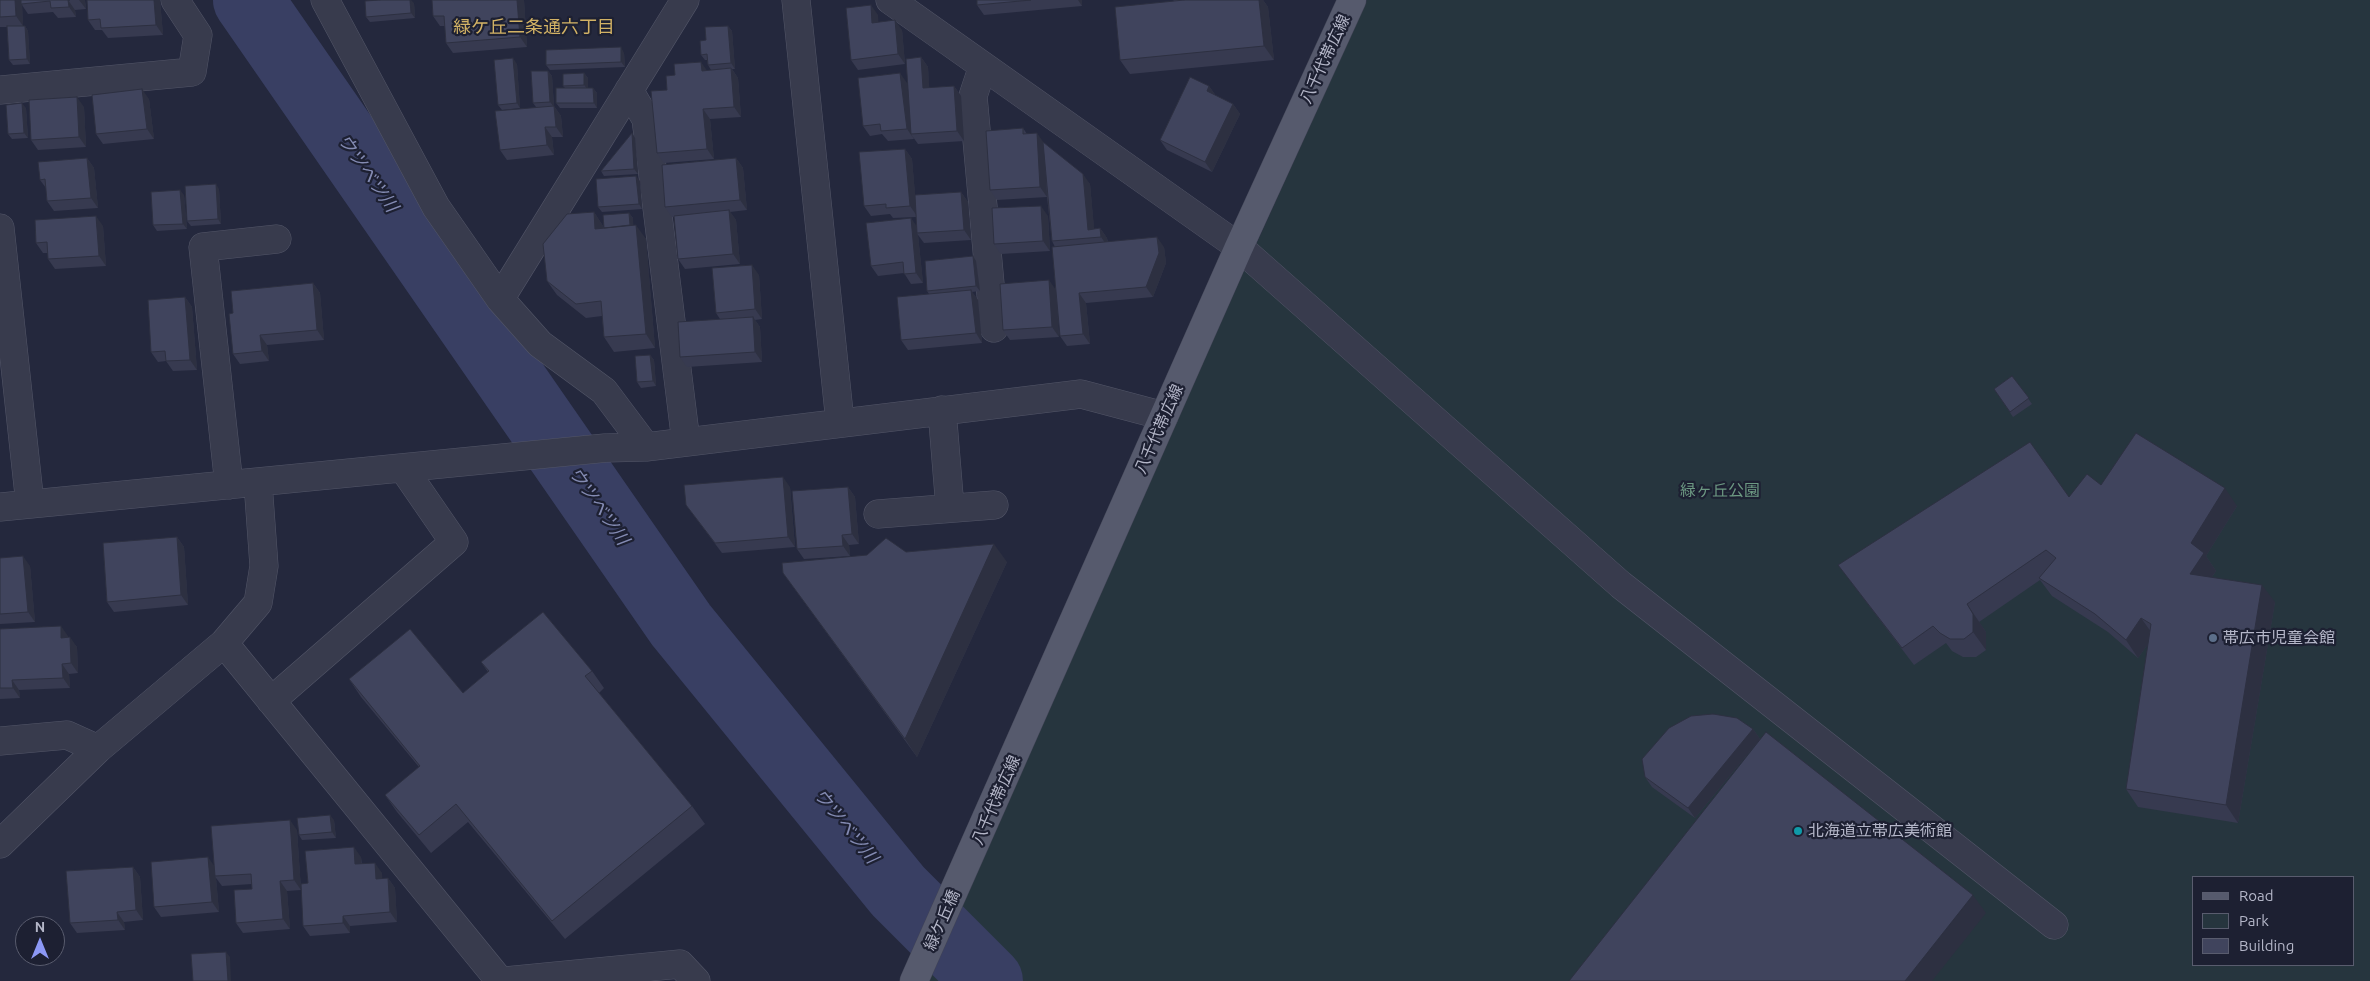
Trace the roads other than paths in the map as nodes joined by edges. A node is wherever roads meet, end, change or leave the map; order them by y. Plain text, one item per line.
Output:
1 (176, 0) edge
2 (325, 0) edge
3 (685, 0) edge
4 (796, 0) edge
5 (890, 0) edge
6 (1352, 0) edge
7 (983, 66) junction
8 (0, 90) edge
9 (630, 90) junction
10 (0, 228) edge
11 (277, 239) dead end
12 (1239, 247) junction
13 (500, 299) junction
14 (994, 328) dead end
15 (942, 410) junction
16 (1164, 416) junction
17 (840, 422) junction
18 (686, 442) junction
19 (646, 447) junction
20 (403, 468) junction
21 (258, 483) junction
22 (229, 485) junction
23 (30, 504) junction
24 (994, 504) dead end
25 (0, 507) edge
26 (950, 508) junction
27 (878, 514) dead end
28 (224, 643) junction
29 (271, 701) junction
30 (0, 741) edge
31 (98, 750) junction
32 (0, 844) edge
33 (969, 859) joint
34 (2054, 925) dead end
35 (500, 981) edge
36 (506, 981) edge
37 (696, 981) edge
38 (914, 981) edge

1 - 8 street
2 - 13 street
3 - 9 street
4 - 17 street
5 - 7 street
6 - 12 main road, 八千代帯広線
7 - 12 street
7 - 14 street
9 - 13 street
9 - 18 street
10 - 23 street
11 - 22 street
12 - 16 main road, 八千代帯広線
12 - 34 street
13 - 19 street
15 - 16 street
15 - 17 street
15 - 26 street
16 - 33 main road, 八千代帯広線
17 - 18 street
18 - 19 street
19 - 20 street
20 - 21 street
20 - 29 street
21 - 22 street
21 - 28 street
22 - 23 street
23 - 25 street
24 - 26 street
26 - 27 street
28 - 29 street
28 - 31 street
29 - 35 street
30 - 31 street
31 - 32 street
33 - 38 main road, 緑ケ丘橋
36 - 37 street

